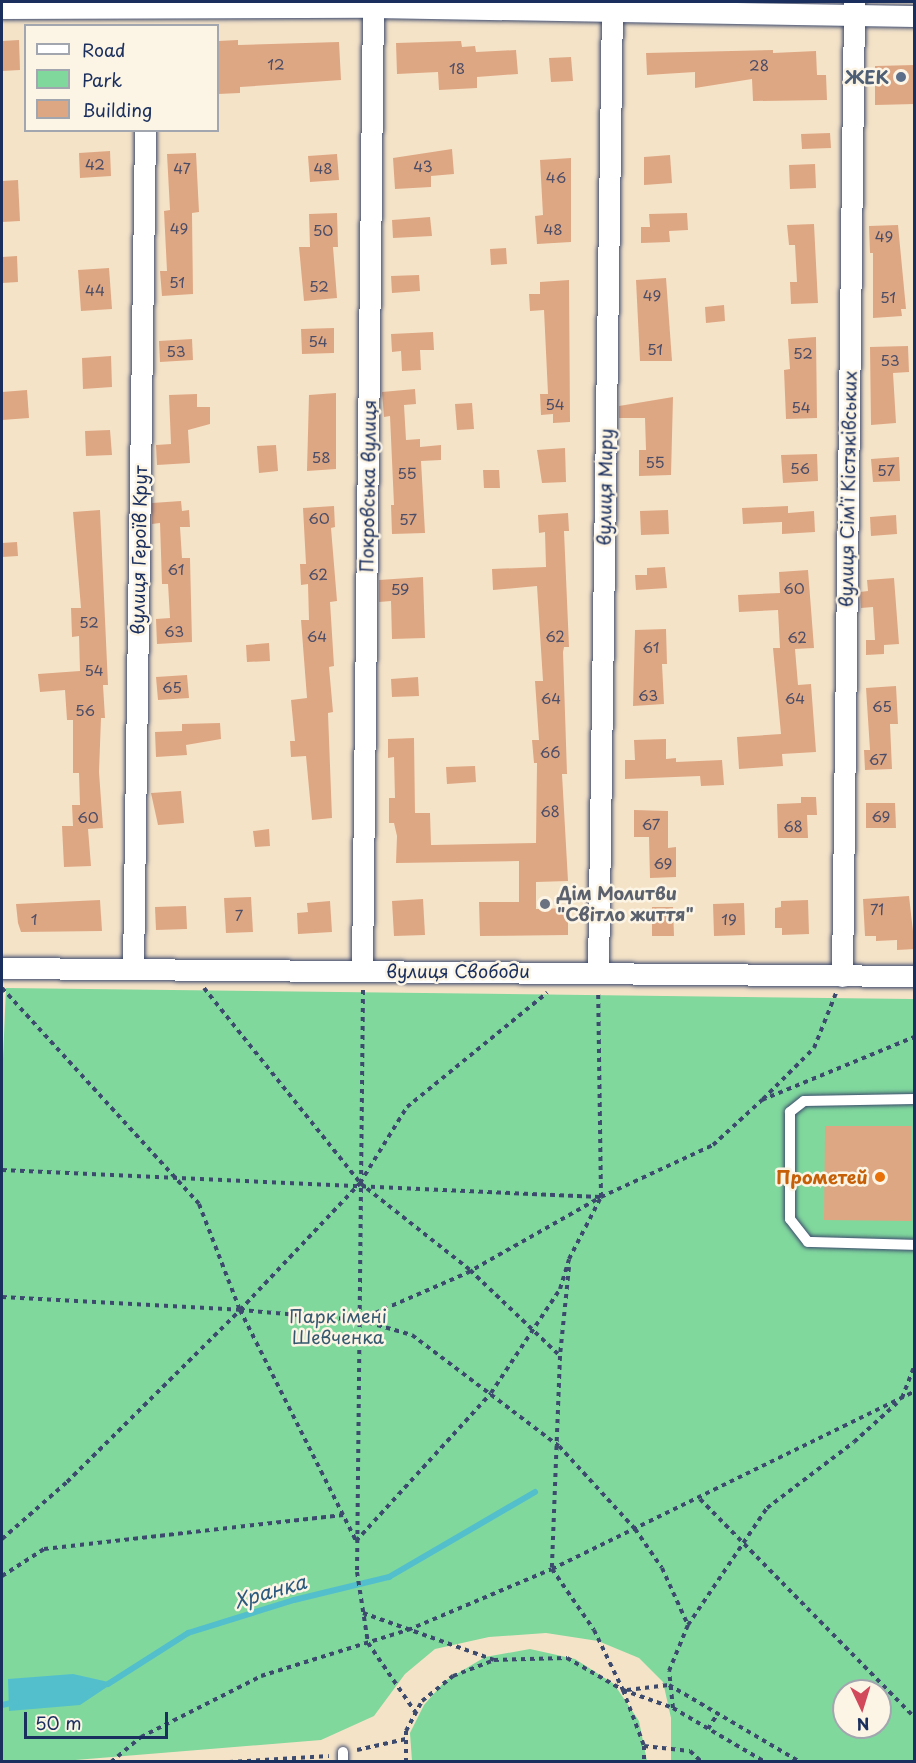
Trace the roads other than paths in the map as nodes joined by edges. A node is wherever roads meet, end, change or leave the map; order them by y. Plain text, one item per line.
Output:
1 (373, 4) edge
2 (612, 6) edge
3 (2, 8) edge
4 (854, 8) edge
5 (147, 12) edge
6 (915, 16) edge
7 (145, 132) edge
8 (2, 968) edge
9 (133, 969) junction
10 (362, 971) junction
11 (598, 972) junction
12 (842, 976) junction
13 (915, 976) edge
14 (915, 1099) edge
15 (915, 1245) edge

1 - 2 street
1 - 5 street
1 - 10 street, Покровська вулиця
2 - 4 street
2 - 11 street, вулиця Миру
3 - 5 street
4 - 6 street
4 - 12 street, вулиця Сімʼї Кістяківських
7 - 9 street, вулиця Героїв Крут
8 - 9 street, вулиця Свободи
9 - 10 street, вулиця Свободи
10 - 11 street, вулиця Свободи
11 - 12 street, вулиця Свободи
12 - 13 street, вулиця Свободи
14 - 15 lane

